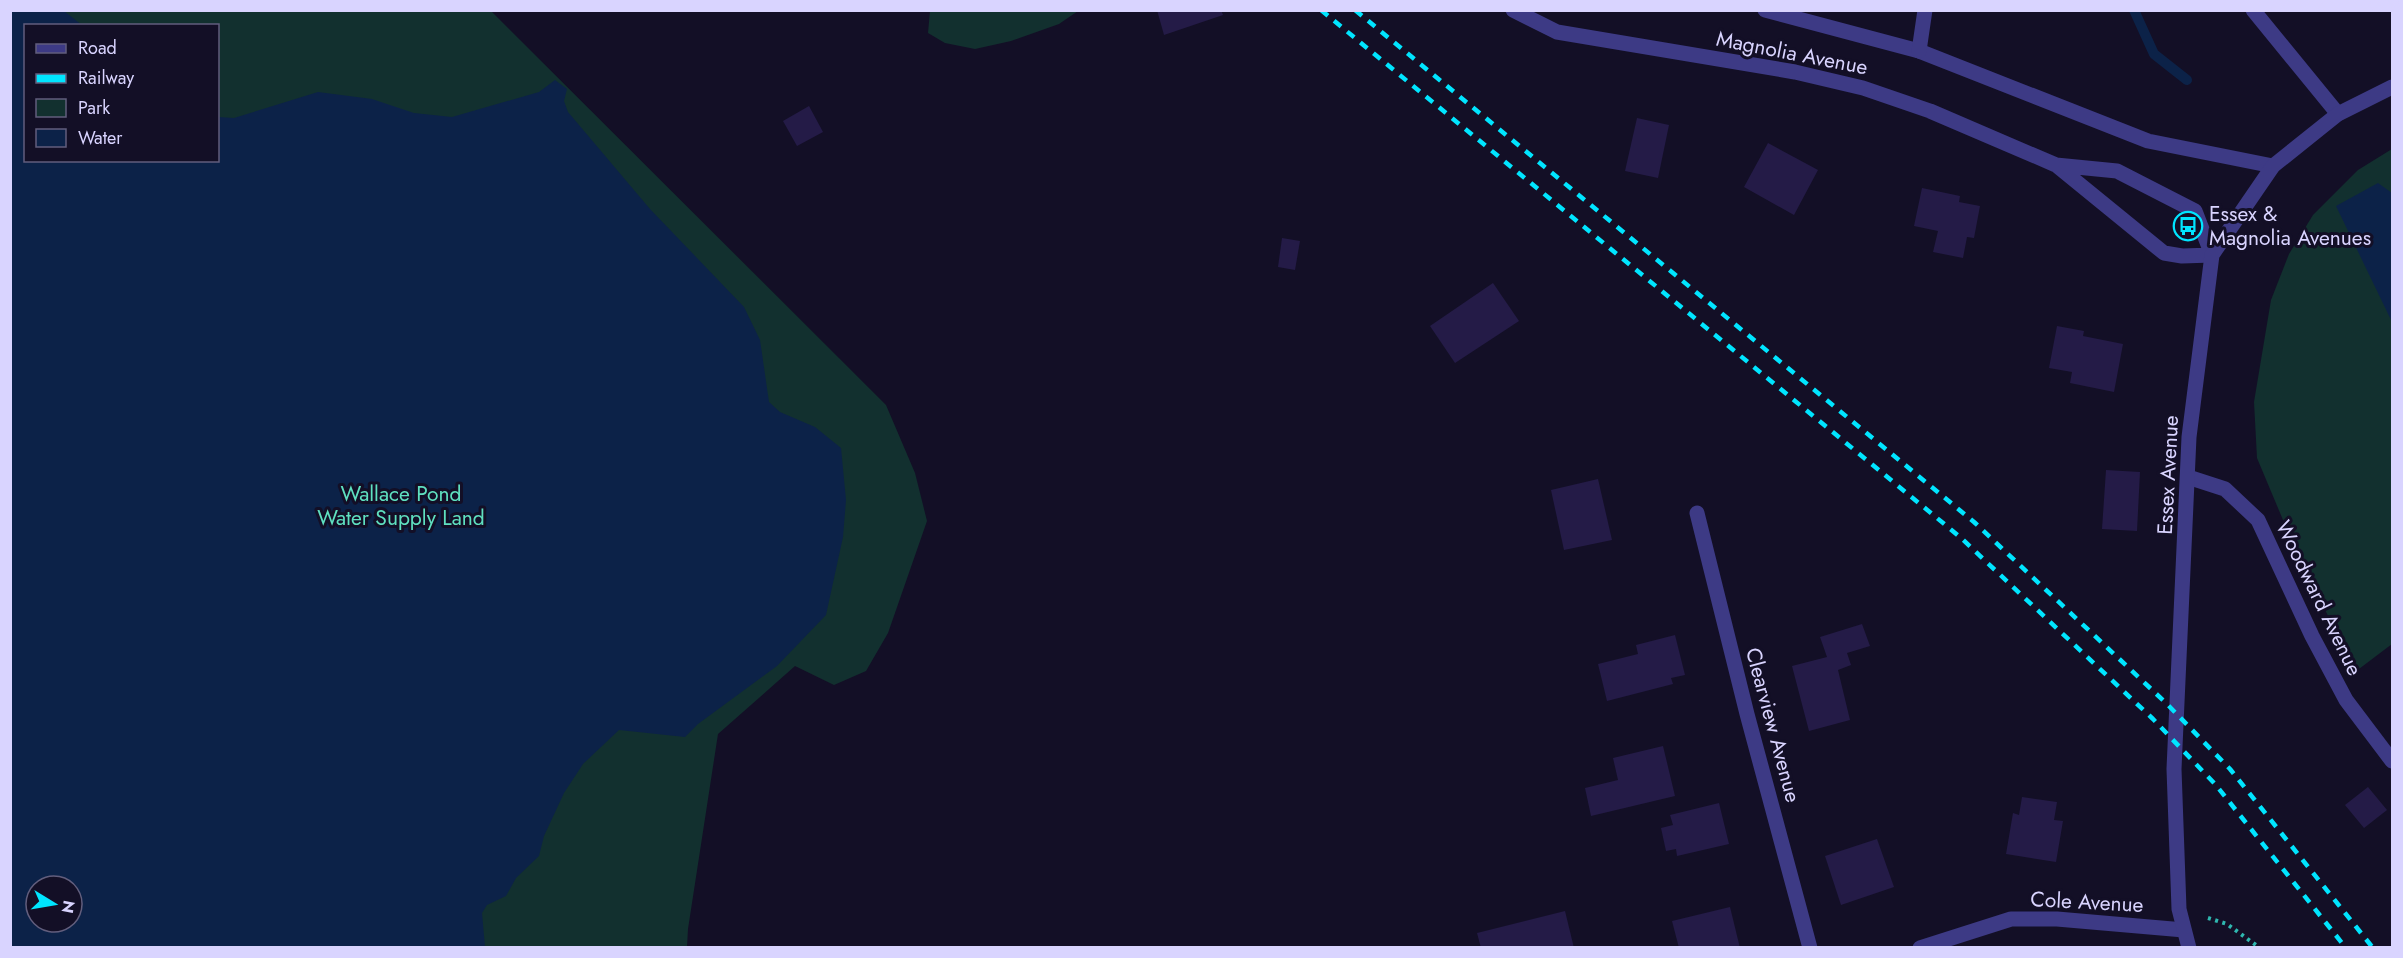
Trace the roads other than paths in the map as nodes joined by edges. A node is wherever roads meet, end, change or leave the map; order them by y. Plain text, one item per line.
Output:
1 (1512, 10) edge
2 (1765, 10) edge
3 (1925, 10) edge
4 (2253, 10) edge
5 (1919, 51) junction
6 (2392, 87) edge
7 (2338, 114) junction
8 (2056, 165) junction
9 (2273, 166) junction
10 (2212, 255) junction
11 (2188, 477) junction
12 (1698, 513) dead end
13 (2392, 761) edge
14 (2184, 930) junction
15 (1810, 948) edge
16 (1920, 948) edge
17 (2189, 948) edge

1 - 8 street, Magnolia Avenue
2 - 5 street
3 - 5 street
4 - 7 street
5 - 9 street
6 - 7 street, Essex Avenue
7 - 9 street, Essex Avenue
8 - 10 street, Magnolia Avenue
8 - 10 street, Magnolia Avenue
9 - 10 street, Essex Avenue
10 - 11 street, Essex Avenue
11 - 13 street, Woodward Avenue
11 - 14 street, Essex Avenue
12 - 15 street, Clearview Avenue
14 - 16 street, Cole Avenue
14 - 17 street, Essex Avenue

